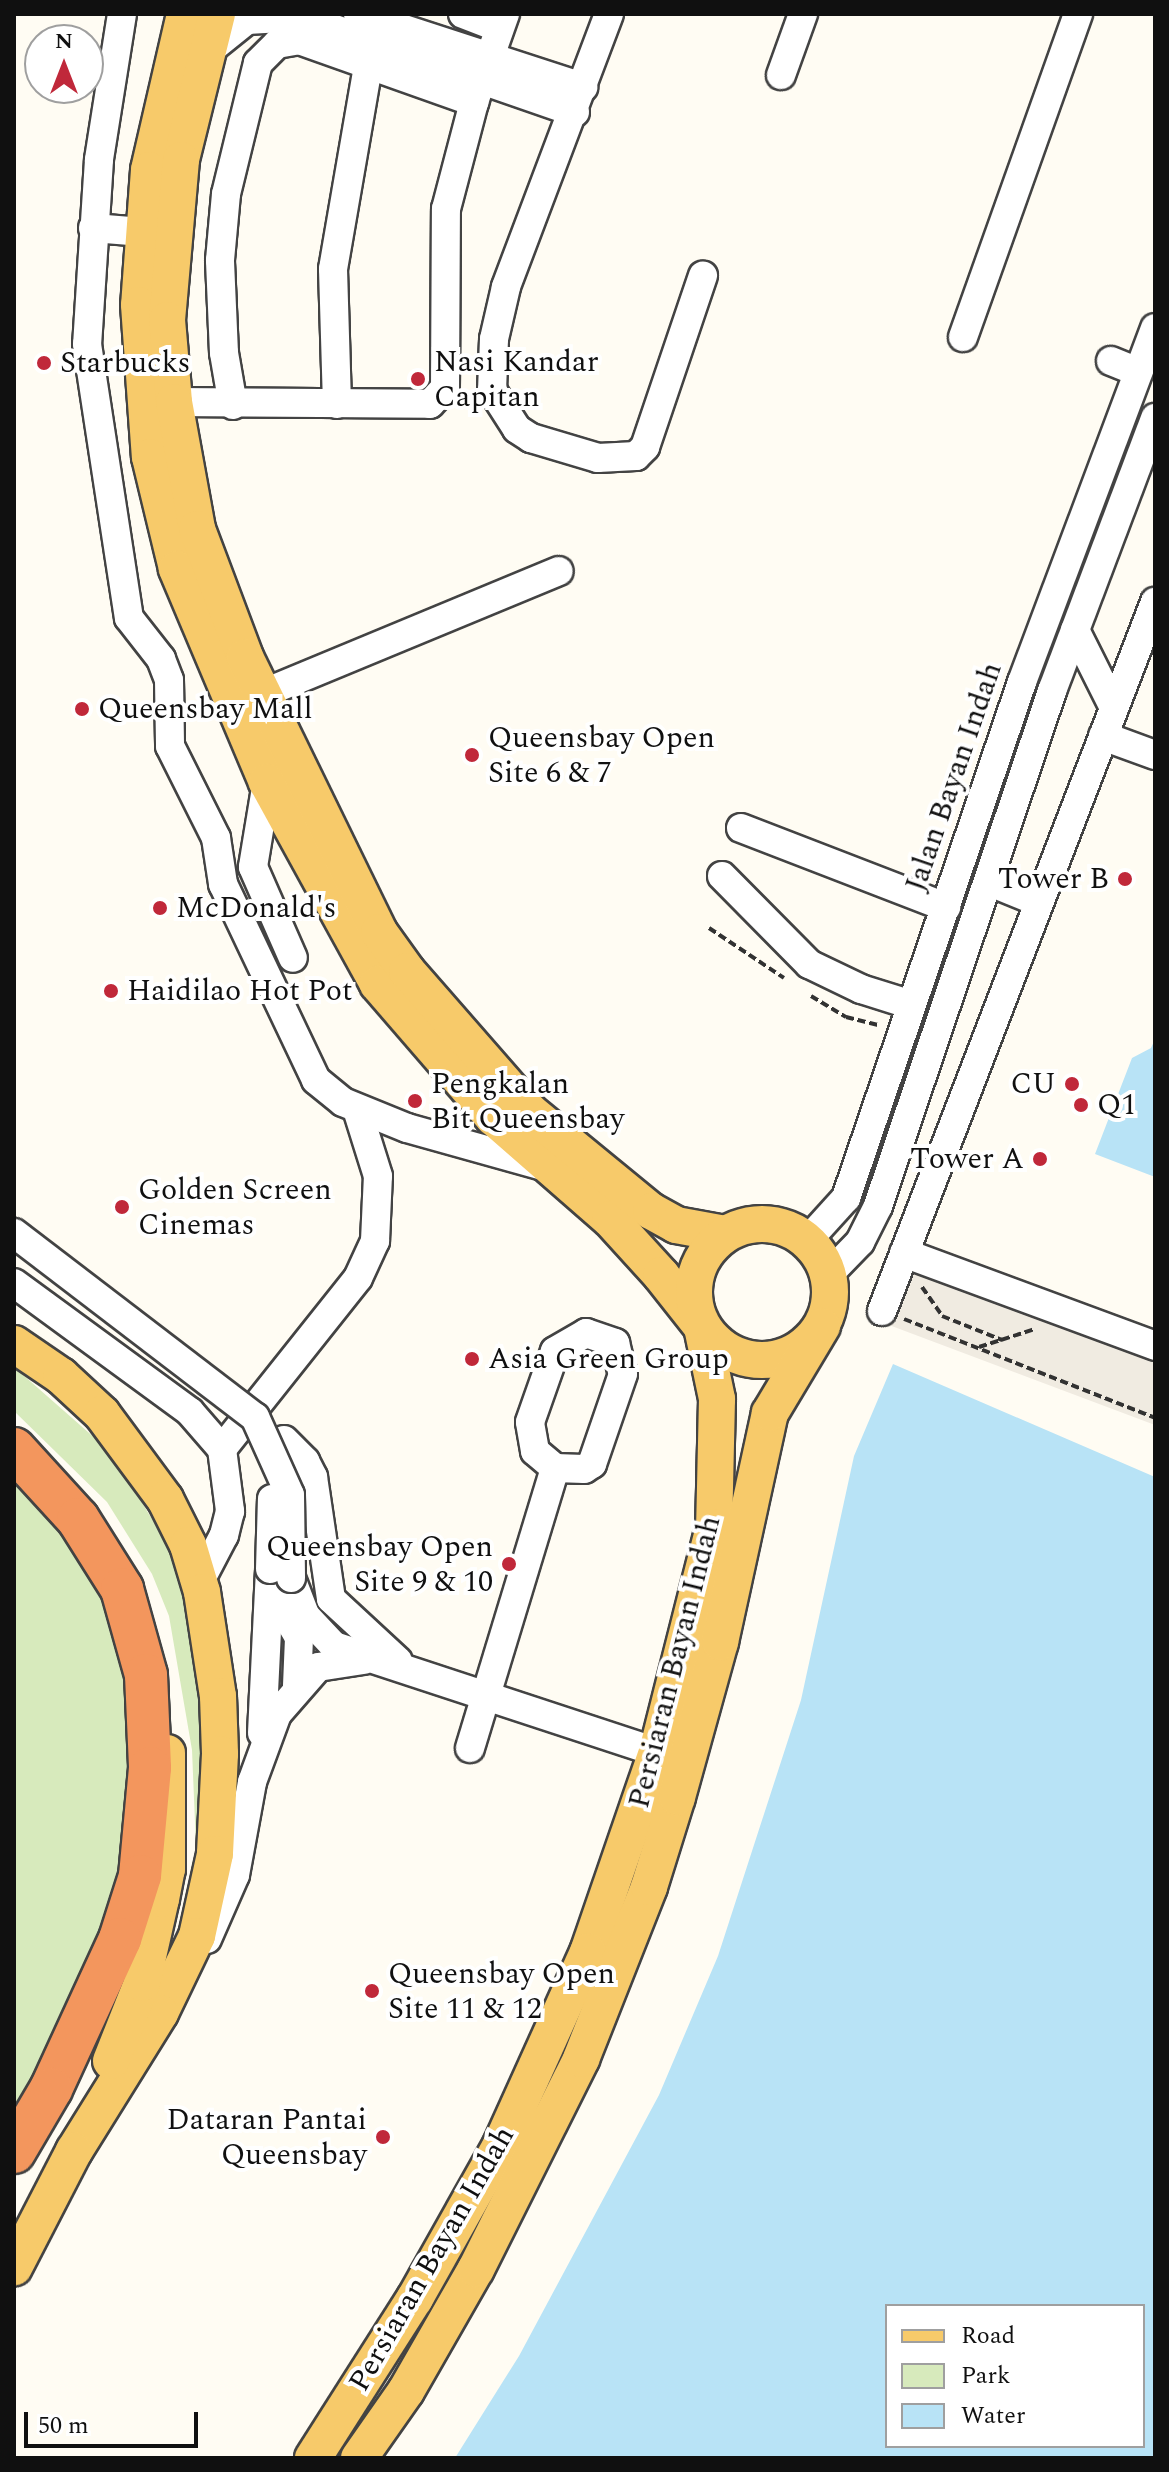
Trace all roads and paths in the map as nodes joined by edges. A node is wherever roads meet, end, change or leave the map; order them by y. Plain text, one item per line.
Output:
1 (113, 14) edge
2 (122, 14) edge
3 (185, 14) edge
4 (217, 14) edge
5 (358, 14) edge
6 (463, 14) edge
7 (609, 14) edge
8 (803, 14) edge
9 (1078, 14) edge
10 (501, 21) edge
11 (121, 44) junction
12 (207, 52) junction
13 (368, 66) junction
14 (781, 75) dead end
15 (481, 82) junction
16 (579, 100) junction
17 (93, 228) junction
18 (143, 232) junction
19 (703, 276) dead end
20 (1155, 328) edge
21 (963, 337) dead end
22 (1111, 361) dead end
23 (1138, 372) junction
24 (174, 402) junction
25 (337, 404) junction
26 (233, 405) junction
27 (1155, 418) edge
28 (559, 571) dead end
29 (1155, 602) edge
30 (1075, 630) junction
31 (262, 694) junction
32 (1114, 708) junction
33 (1103, 736) junction
34 (1155, 755) edge
35 (274, 794) junction
36 (741, 828) dead end
37 (722, 876) dead end
38 (990, 882) junction
39 (1039, 902) junction
40 (946, 907) junction
41 (293, 958) dead end
42 (912, 1005) junction
43 (357, 1109) junction
44 (549, 1168) junction
45 (14, 1233) edge
46 (725, 1234) junction
47 (807, 1241) junction
48 (14, 1249) edge
49 (903, 1256) junction
50 (828, 1275) junction
51 (14, 1283) edge
52 (882, 1311) joint
53 (1075, 1317) junction
54 (822, 1326) junction
55 (702, 1327) junction
56 (1002, 1340) junction
57 (14, 1344) edge
58 (1155, 1346) edge
59 (977, 1347) junction
60 (1155, 1418) edge
61 (284, 1440) dead end
62 (14, 1449) edge
63 (222, 1449) junction
64 (555, 1468) junction
65 (199, 1583) junction
66 (282, 1589) junction
67 (129, 1608) junction
68 (372, 1661) junction
69 (418, 1675) junction
70 (297, 1686) junction
71 (486, 1697) junction
72 (277, 1714) junction
73 (262, 1746) junction
74 (470, 1748) dead end
75 (657, 1752) junction
76 (173, 1985) junction
77 (74, 2151) junction
78 (14, 2152) edge
79 (14, 2267) edge
80 (313, 2458) edge
81 (359, 2458) edge

1 - 11 street
2 - 11 street
3 - 18 main road, Persiaran Bayan Indah
4 - 12 main road
5 - 15 street
6 - 10 street
7 - 16 street
8 - 14 street
9 - 21 street
10 - 15 street
11 - 17 street
12 - 15 street
12 - 24 main road
13 - 15 street
13 - 25 street
13 - 26 street
15 - 16 street
15 - 25 street
16 - 19 street
17 - 18 street
17 - 43 street
18 - 35 main road, Persiaran Bayan Indah
20 - 23 street, Jalan Bayan Indah
22 - 23 street
23 - 40 street, Jalan Bayan Indah
24 - 26 street
24 - 31 main road
25 - 26 street
27 - 30 street
28 - 31 street
29 - 32 street
30 - 32 street
30 - 38 street
31 - 46 main road
32 - 33 street
33 - 34 street
33 - 39 street
35 - 41 street
35 - 44 main road, Persiaran Bayan Indah
36 - 40 street
37 - 42 street
38 - 39 street
38 - 50 street
39 - 49 street
40 - 42 street, Jalan Bayan Indah
42 - 47 street, Jalan Bayan Indah
43 - 44 street
43 - 63 street
44 - 55 main road, Persiaran Bayan Indah
45 - 66 street, bridge
46 - 47 main road
46 - 55 main road
47 - 50 main road
48 - 66 street, bridge
49 - 52 street
49 - 53 street
49 - 56 path
50 - 54 main road
51 - 63 street
52 - 59 path
53 - 56 path
53 - 58 street
54 - 55 main road
54 - 81 main road, Persiaran Bayan Indah
55 - 75 main road, Persiaran Bayan Indah
56 - 59 path
57 - 65 main road
59 - 60 path
61 - 69 street
62 - 67 highway
63 - 65 street
64 - 64 street
64 - 71 street
65 - 76 main road
66 - 68 street
66 - 70 street
66 - 72 street
66 - 73 street
67 - 77 main road
67 - 78 highway
68 - 69 street
68 - 70 street
69 - 71 street
70 - 72 street
71 - 74 street
71 - 75 street
72 - 73 street
73 - 76 street
75 - 80 main road, Persiaran Bayan Indah
76 - 77 main road
77 - 79 main road

